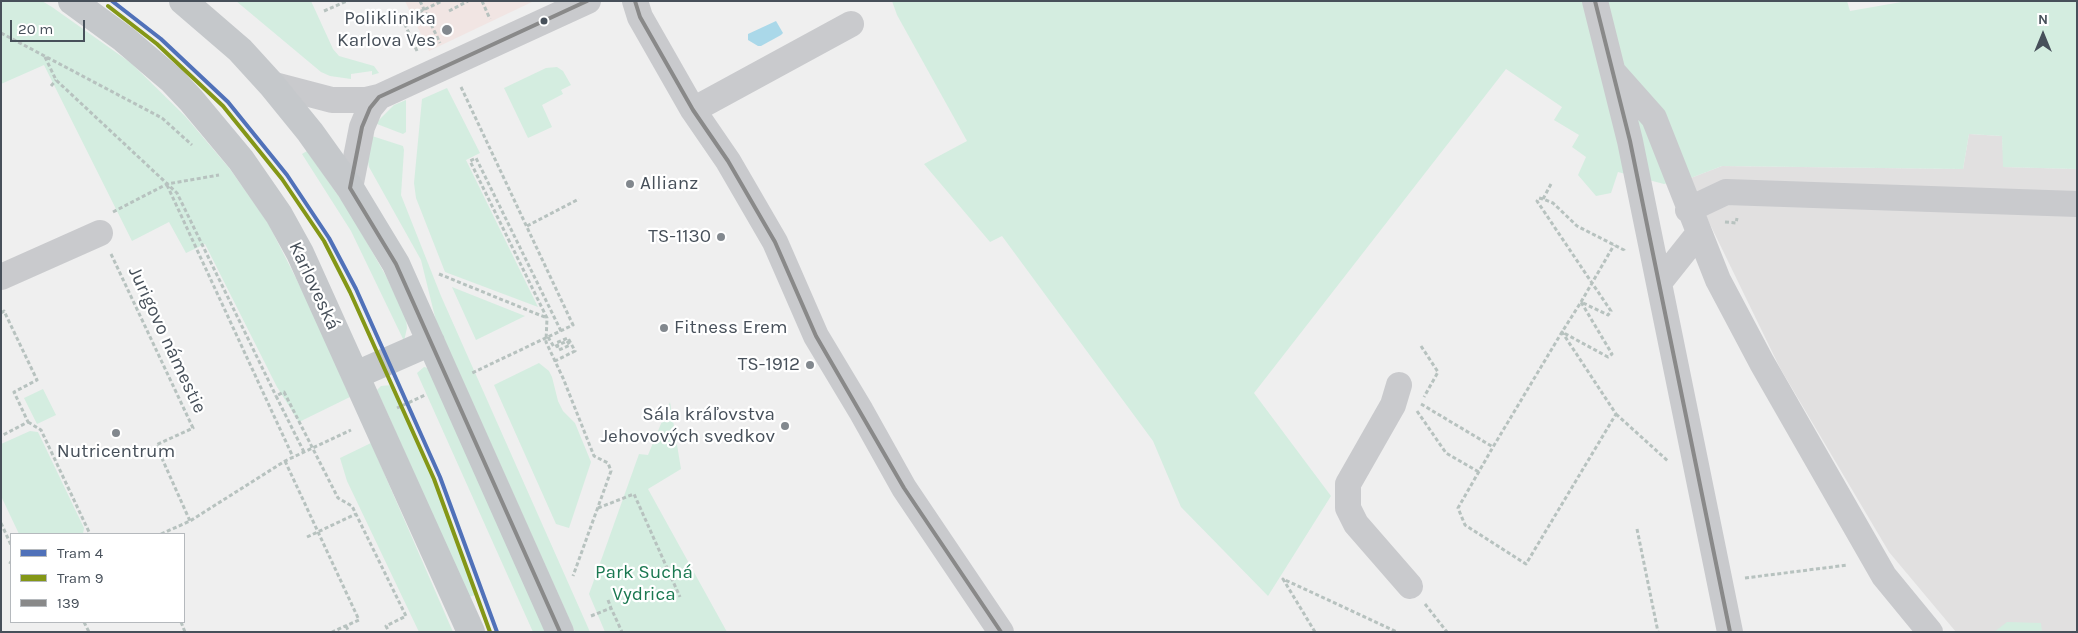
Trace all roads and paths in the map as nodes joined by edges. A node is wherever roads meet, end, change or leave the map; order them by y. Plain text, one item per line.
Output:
1 (72, 1) edge
2 (184, 1) edge
3 (346, 1) edge
4 (420, 1) edge
5 (442, 1) edge
6 (468, 1) edge
7 (482, 1) edge
8 (588, 1) edge
9 (635, 1) edge
10 (1595, 1) edge
11 (424, 10) junction
12 (449, 11) dead end
13 (324, 12) dead end
14 (851, 24) dead end
15 (493, 26) dead end
16 (1, 33) edge
17 (441, 46) dead end
18 (420, 56) dead end
19 (45, 57) junction
20 (1614, 73) junction
21 (56, 80) junction
22 (271, 84) junction
23 (390, 84) junction
24 (460, 85) dead end
25 (50, 86) dead end
26 (693, 110) junction
27 (196, 149) dead end
28 (217, 168) dead end
29 (167, 184) junction
30 (1551, 184) dead end
31 (350, 188) junction
32 (579, 199) dead end
33 (1543, 199) junction
34 (2077, 204) edge
35 (1688, 210) junction
36 (526, 226) junction
37 (100, 232) junction
38 (1698, 234) junction
39 (1614, 244) junction
40 (1657, 273) junction
41 (440, 274) dead end
42 (1, 277) edge
43 (1592, 283) junction
44 (1581, 302) junction
45 (1, 313) edge
46 (547, 318) junction
47 (561, 330) junction
48 (1562, 332) junction
49 (548, 337) junction
50 (431, 342) junction
51 (1421, 346) dead end
52 (555, 361) junction
53 (481, 369) dead end
54 (356, 375) junction
55 (1399, 385) dead end
56 (1430, 386) dead end
57 (276, 396) junction
58 (1616, 414) junction
59 (28, 422) junction
60 (1, 436) edge
61 (1493, 447) junction
62 (293, 457) junction
63 (286, 461) junction
64 (1676, 468) dead end
65 (1479, 472) junction
66 (597, 508) junction
67 (356, 514) junction
68 (190, 521) junction
69 (1, 523) edge
70 (1637, 529) dead end
71 (90, 533) edge
72 (163, 533) edge
73 (307, 537) dead end
74 (10, 542) edge
75 (1875, 562) junction
76 (573, 576) dead end
77 (1720, 581) junction
78 (1410, 586) joint
79 (680, 597) dead end
80 (608, 600) dead end
81 (611, 608) junction
82 (591, 616) dead end
83 (346, 626) junction
84 (332, 632) edge
85 (349, 632) edge
86 (389, 632) edge
87 (471, 632) edge
88 (560, 632) edge
89 (622, 632) edge
90 (1001, 632) edge
91 (1315, 632) edge
92 (1397, 632) edge
93 (1448, 632) edge
94 (1658, 632) edge
95 (1730, 632) edge
96 (1930, 632) edge

1 - 54 main road, Karloveská
2 - 22 main road
3 - 13 path
4 - 11 path
5 - 11 path
6 - 12 path
7 - 15 path
8 - 23 street
9 - 26 street
10 - 20 street
11 - 17 path
11 - 18 path
14 - 26 street
16 - 19 path
19 - 21 path
19 - 27 path
20 - 35 street
20 - 40 street
21 - 25 path
21 - 29 path
22 - 23 street
22 - 31 main road
23 - 31 street
24 - 36 path
26 - 90 street
28 - 29 path
29 - 37 path
29 - 57 path
29 - 62 path
30 - 33 path
31 - 50 main road
32 - 36 path
33 - 39 path
33 - 43 path
34 - 35 street
35 - 38 street
36 - 47 path
37 - 42 street
37 - 68 path, Jurigovo námestie
38 - 40 street
38 - 75 street
39 - 40 path
39 - 43 path
40 - 77 street
41 - 46 path
43 - 44 path
43 - 44 path
44 - 48 path
44 - 48 path
45 - 59 path
46 - 47 path
46 - 52 path
47 - 49 path
48 - 58 path
48 - 61 path
49 - 52 path
49 - 53 path
50 - 54 main road
50 - 88 main road
51 - 56 path
52 - 66 path
54 - 87 main road, Karloveská
55 - 78 street
57 - 62 path
57 - 67 path
58 - 64 path
58 - 65 path
59 - 60 path
59 - 71 path
61 - 65 path
61 - 65 path
62 - 63 path
63 - 68 path
63 - 83 path
66 - 76 path
66 - 79 path
67 - 73 path
67 - 86 path
68 - 72 path
69 - 74 path
70 - 94 path
75 - 77 path
75 - 96 street
77 - 95 street
78 - 93 path
80 - 81 path
81 - 82 path
81 - 89 path
83 - 84 path
83 - 85 path
91 - 92 path

